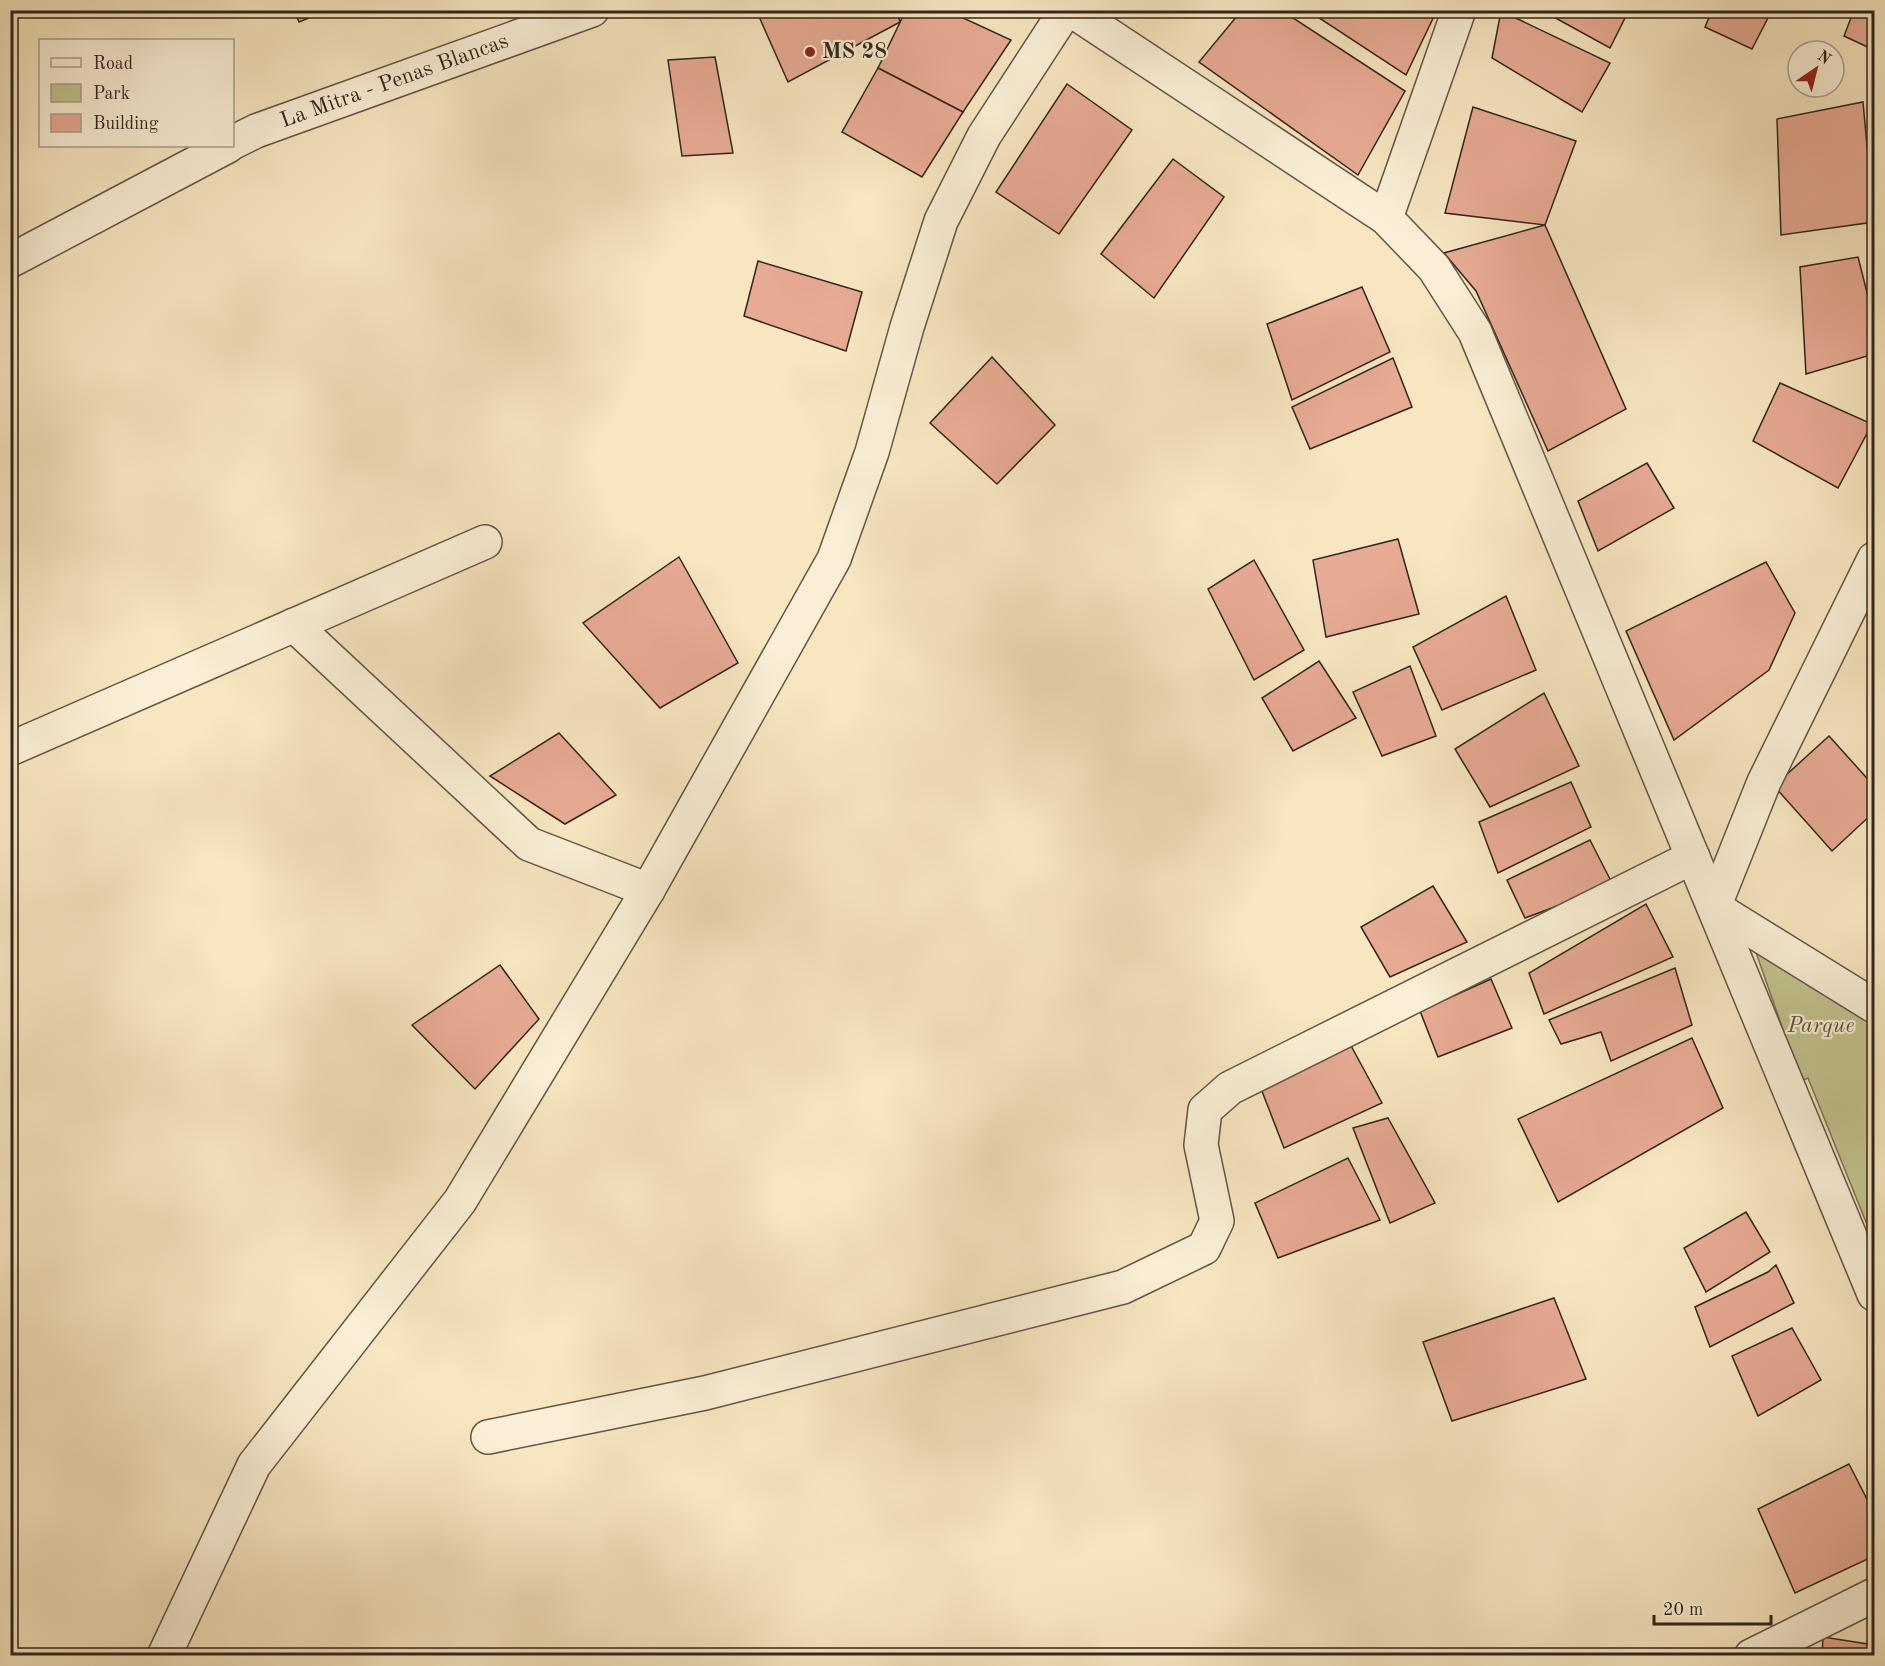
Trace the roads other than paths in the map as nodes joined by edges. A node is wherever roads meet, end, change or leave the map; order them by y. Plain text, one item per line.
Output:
1 (592, 10) edge
2 (1066, 10) edge
3 (1071, 10) edge
4 (1459, 10) edge
5 (234, 142) edge
6 (226, 147) edge
7 (1386, 218) junction
8 (10, 261) edge
9 (484, 542) dead end
10 (1875, 558) edge
11 (294, 625) junction
12 (10, 749) edge
13 (1693, 857) junction
14 (648, 890) junction
15 (1714, 907) junction
16 (1875, 1006) edge
17 (1875, 1294) edge
18 (488, 1437) dead end
19 (1875, 1595) edge
20 (164, 1656) edge
21 (1751, 1656) edge

1 - 5 street, La Mitra - Penas Blancas
2 - 14 street
3 - 7 street
4 - 7 street
6 - 8 street
7 - 13 street
9 - 11 street
10 - 15 street
11 - 12 street
11 - 14 street
13 - 15 street
13 - 18 street
14 - 20 street
15 - 16 street
15 - 17 street
19 - 21 street

